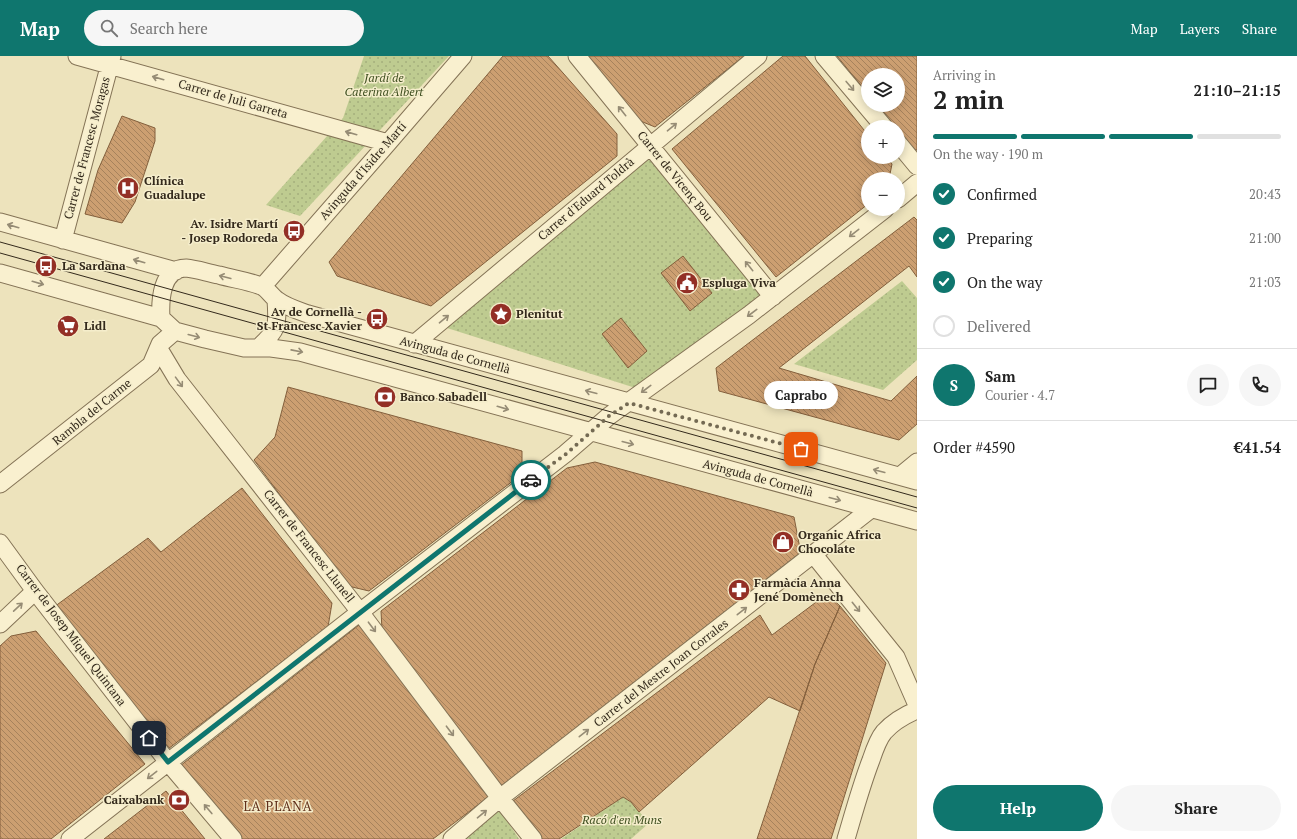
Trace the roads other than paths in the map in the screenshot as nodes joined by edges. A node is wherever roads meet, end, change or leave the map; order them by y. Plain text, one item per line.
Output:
1 (77, 56) edge
2 (462, 56) edge
3 (577, 56) edge
4 (758, 56) edge
5 (824, 56) edge
6 (110, 60) edge
7 (878, 120) edge
8 (388, 143) junction
9 (650, 145) junction
10 (905, 151) edge
11 (917, 166) edge
12 (915, 188) edge
13 (905, 194) edge
14 (876, 216) edge
15 (0, 222) edge
16 (64, 240) junction
17 (176, 271) junction
18 (0, 273) edge
19 (263, 286) junction
20 (773, 297) junction
21 (276, 300) junction
22 (161, 318) junction
23 (175, 331) junction
24 (414, 344) junction
25 (258, 348) junction
26 (159, 349) junction
27 (629, 403) junction
28 (591, 432) junction
29 (917, 462) edge
30 (900, 476) junction
31 (917, 481) edge
32 (0, 484) edge
33 (871, 509) junction
34 (917, 522) edge
35 (0, 543) edge
36 (814, 555) junction
37 (35, 591) junction
38 (360, 612) junction
39 (0, 624) edge
40 (917, 705) edge
41 (917, 710) edge
42 (168, 762) junction
43 (500, 798) junction
44 (70, 839) edge
45 (232, 839) edge
46 (452, 839) edge
47 (533, 839) edge
48 (846, 839) edge

1 - 6 street, Carrer de Juli Garreta
2 - 8 street, Avinguda d'Isidre Martí
9 -> 3 street, Carrer de Vicenç Bou
9 -> 4 street, Carrer d'Eduard Toldrà
5 -> 7 street
8 -> 6 street, Carrer de Juli Garreta
6 - 16 street, Carrer de Francesc Moragas
8 - 19 street, Avinguda d'Isidre Martí
20 -> 9 street, Carrer de Vicenç Bou
24 -> 9 street, Carrer d'Eduard Toldrà
10 - 11 street
12 - 13 street
14 -> 20 street
16 -> 15 street
17 -> 16 street
19 -> 17 street
17 - 22 street
18 -> 22 street, Avinguda de Cornellà
19 - 21 street, Avinguda de Cornellà
20 -> 27 street
21 - 24 street, Avinguda de Cornellà
21 - 25 street
22 - 23 street, Avinguda de Cornellà
23 -> 25 street, Avinguda de Cornellà
23 - 26 street, Rambla del Carme
27 -> 24 street, Avinguda de Cornellà
25 -> 28 street, Avinguda de Cornellà
26 - 32 street, Rambla del Carme
26 -> 38 street, Carrer de Francesc Llunell
27 - 28 street
30 -> 27 street, Avinguda de Cornellà
28 -> 33 street, Avinguda de Cornellà
28 - 38 street
29 - 30 street
30 - 31 street, Avinguda de Cornellà
33 - 34 street, Avinguda de Cornellà
33 - 36 street, Carrer del Mestre Joan Corrales
35 - 37 street, Carrer de Josep Miquel Quintana
36 -> 40 street
43 -> 36 street, Carrer del Mestre Joan Corrales
39 -> 37 street
37 - 42 street, Carrer de Josep Miquel Quintana
38 - 42 street
38 -> 43 street, Carrer de Francesc Llunell
41 - 48 street
42 -> 44 street
45 -> 42 street, Carrer de Josep Miquel Quintana
46 -> 43 street, Carrer del Mestre Joan Corrales
43 - 47 street, Carrer de Francesc Llunell

